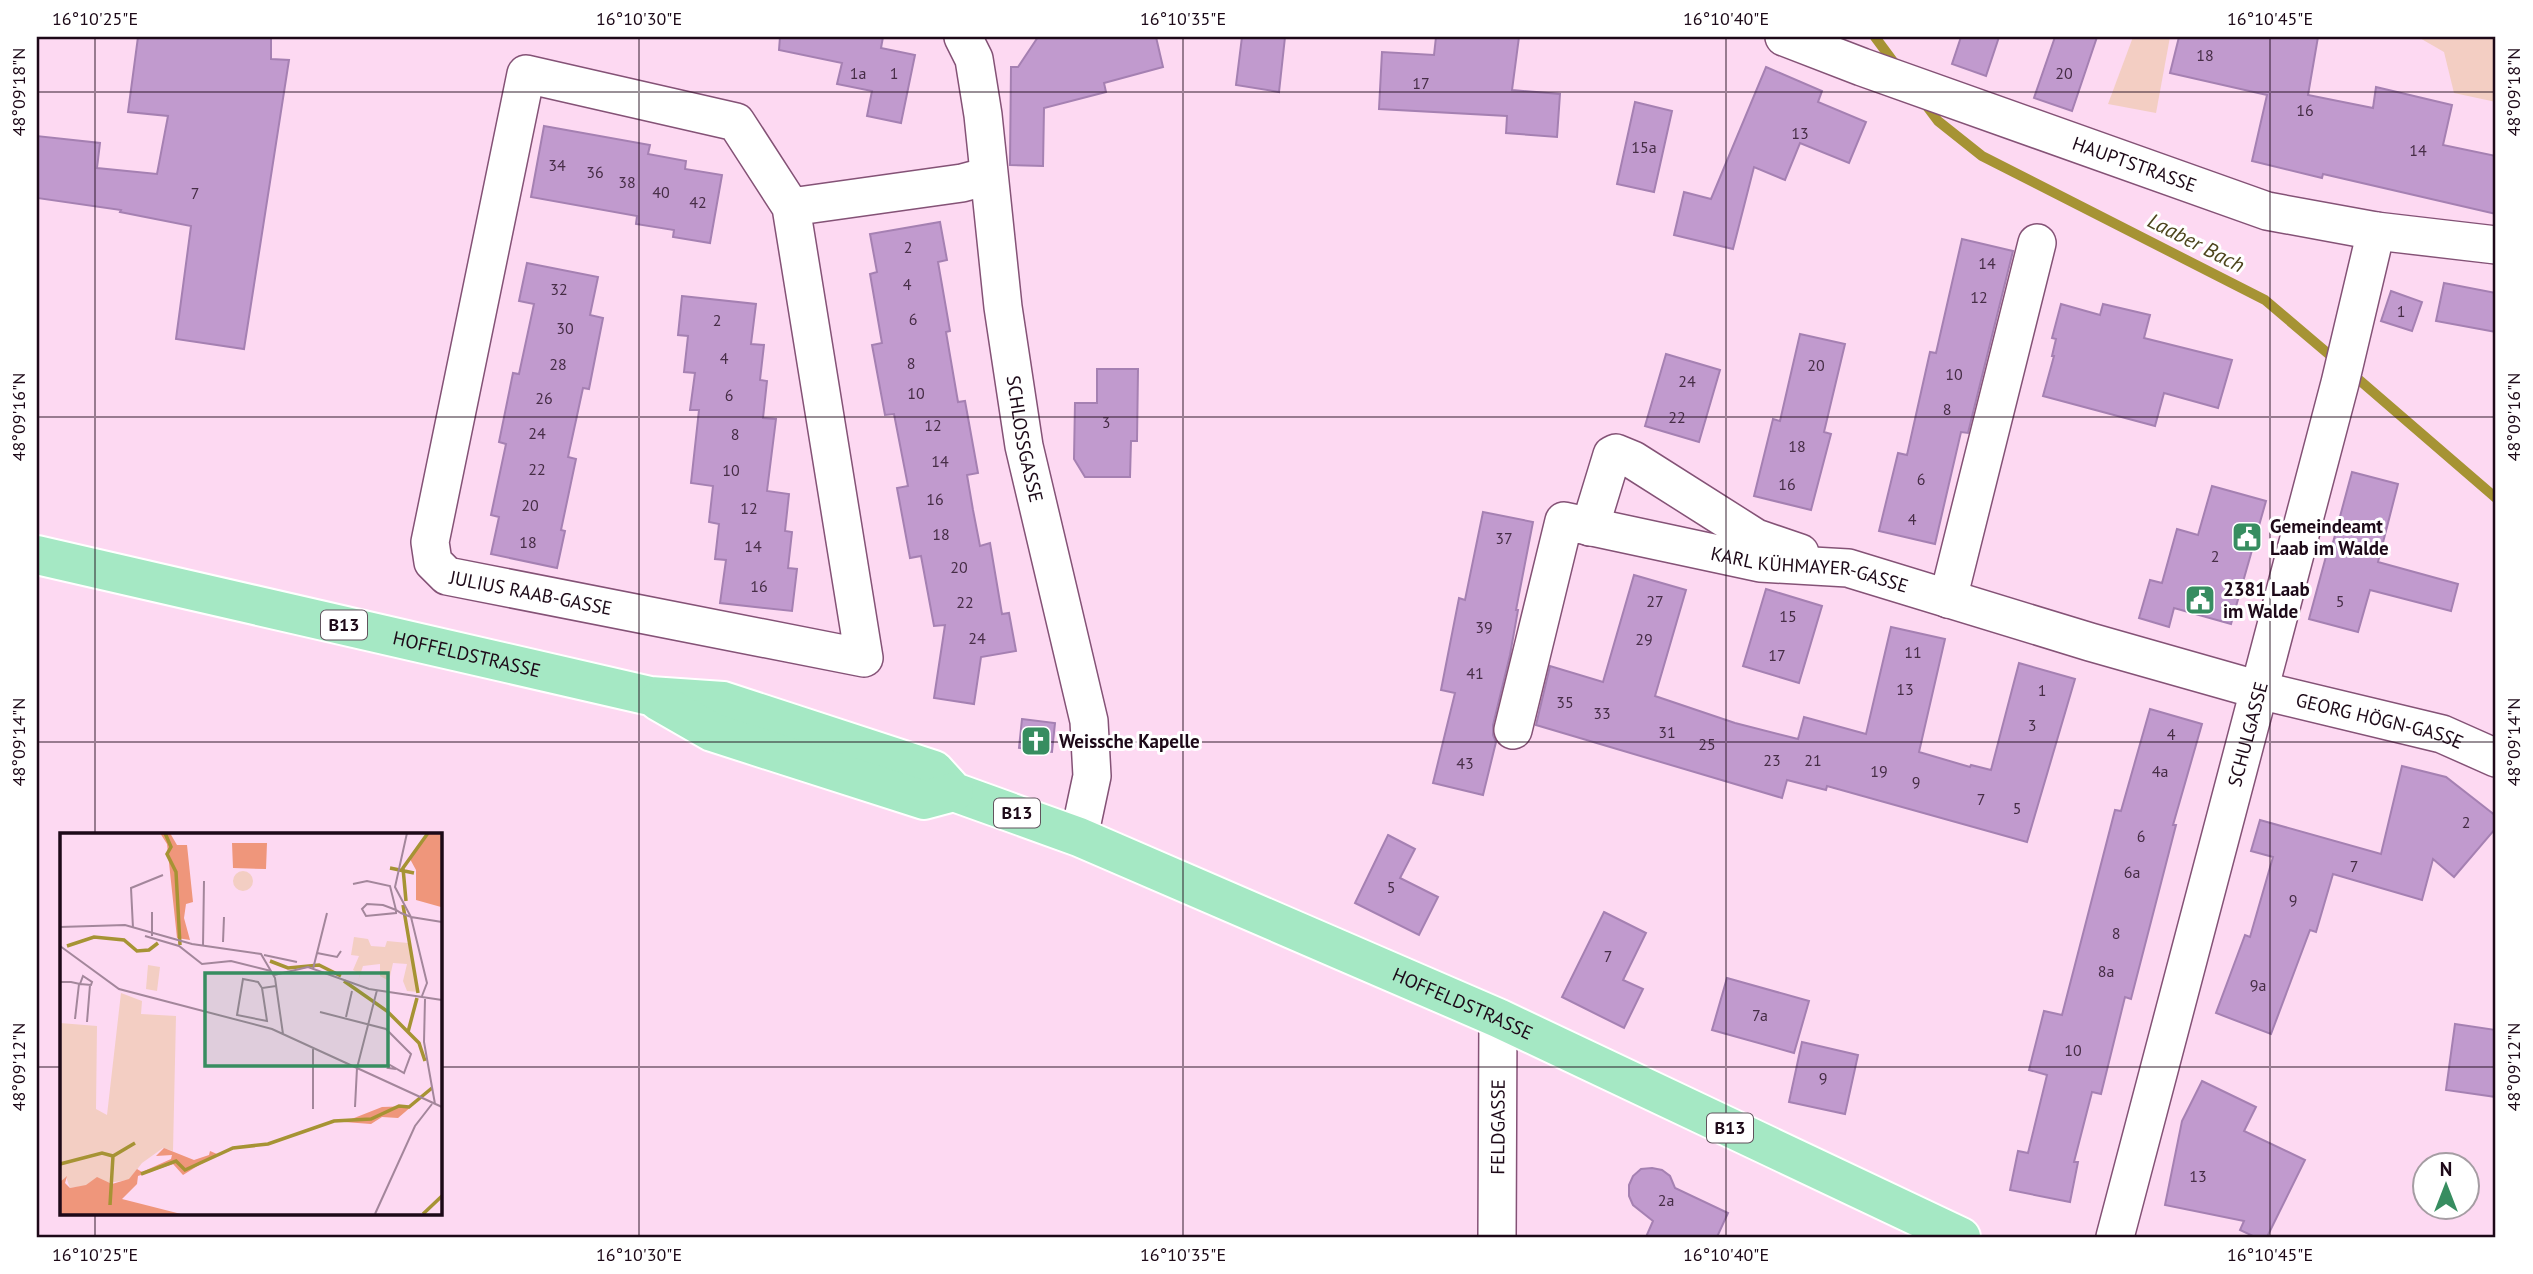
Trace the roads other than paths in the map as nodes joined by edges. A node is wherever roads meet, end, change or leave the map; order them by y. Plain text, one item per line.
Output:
1 (964, 37) edge
2 (1784, 37) edge
3 (988, 176) junction
4 (791, 206) junction
5 (2376, 231) junction
6 (2037, 243) dead end
7 (2496, 245) edge
8 (1590, 527) junction
9 (37, 555) edge
10 (1848, 568) junction
11 (1948, 599) junction
12 (2259, 690) junction
13 (1514, 730) dead end
14 (2496, 758) edge
15 (1079, 837) junction
16 (1498, 1018) junction
17 (1497, 1237) edge
18 (1961, 1237) edge
19 (2115, 1237) edge

1 - 3 street, SCHLOSSGASSE
2 - 5 street, HAUPTSTRASSE
3 - 4 street
3 - 15 street, SCHLOSSGASSE
4 - 4 street, JULIUS RAAB-GASSE
5 - 7 street, HAUPTSTRASSE
5 - 12 street, SCHULGASSE
6 - 11 street
8 - 10 street, KARL KÜHMAYER-GASSE
8 - 10 street
8 - 13 street, KARL KÜHMAYER-GASSE
9 - 15 main road, HOFFELDSTRASSE / B13
10 - 11 street, KARL KÜHMAYER-GASSE
11 - 12 street, KARL KÜHMAYER-GASSE
12 - 14 street, GEORG HÖGN-GASSE
12 - 19 street, SCHULGASSE
15 - 16 main road, HOFFELDSTRASSE / B13
16 - 17 street, FELDGASSE
16 - 18 main road, HOFFELDSTRASSE / B13

